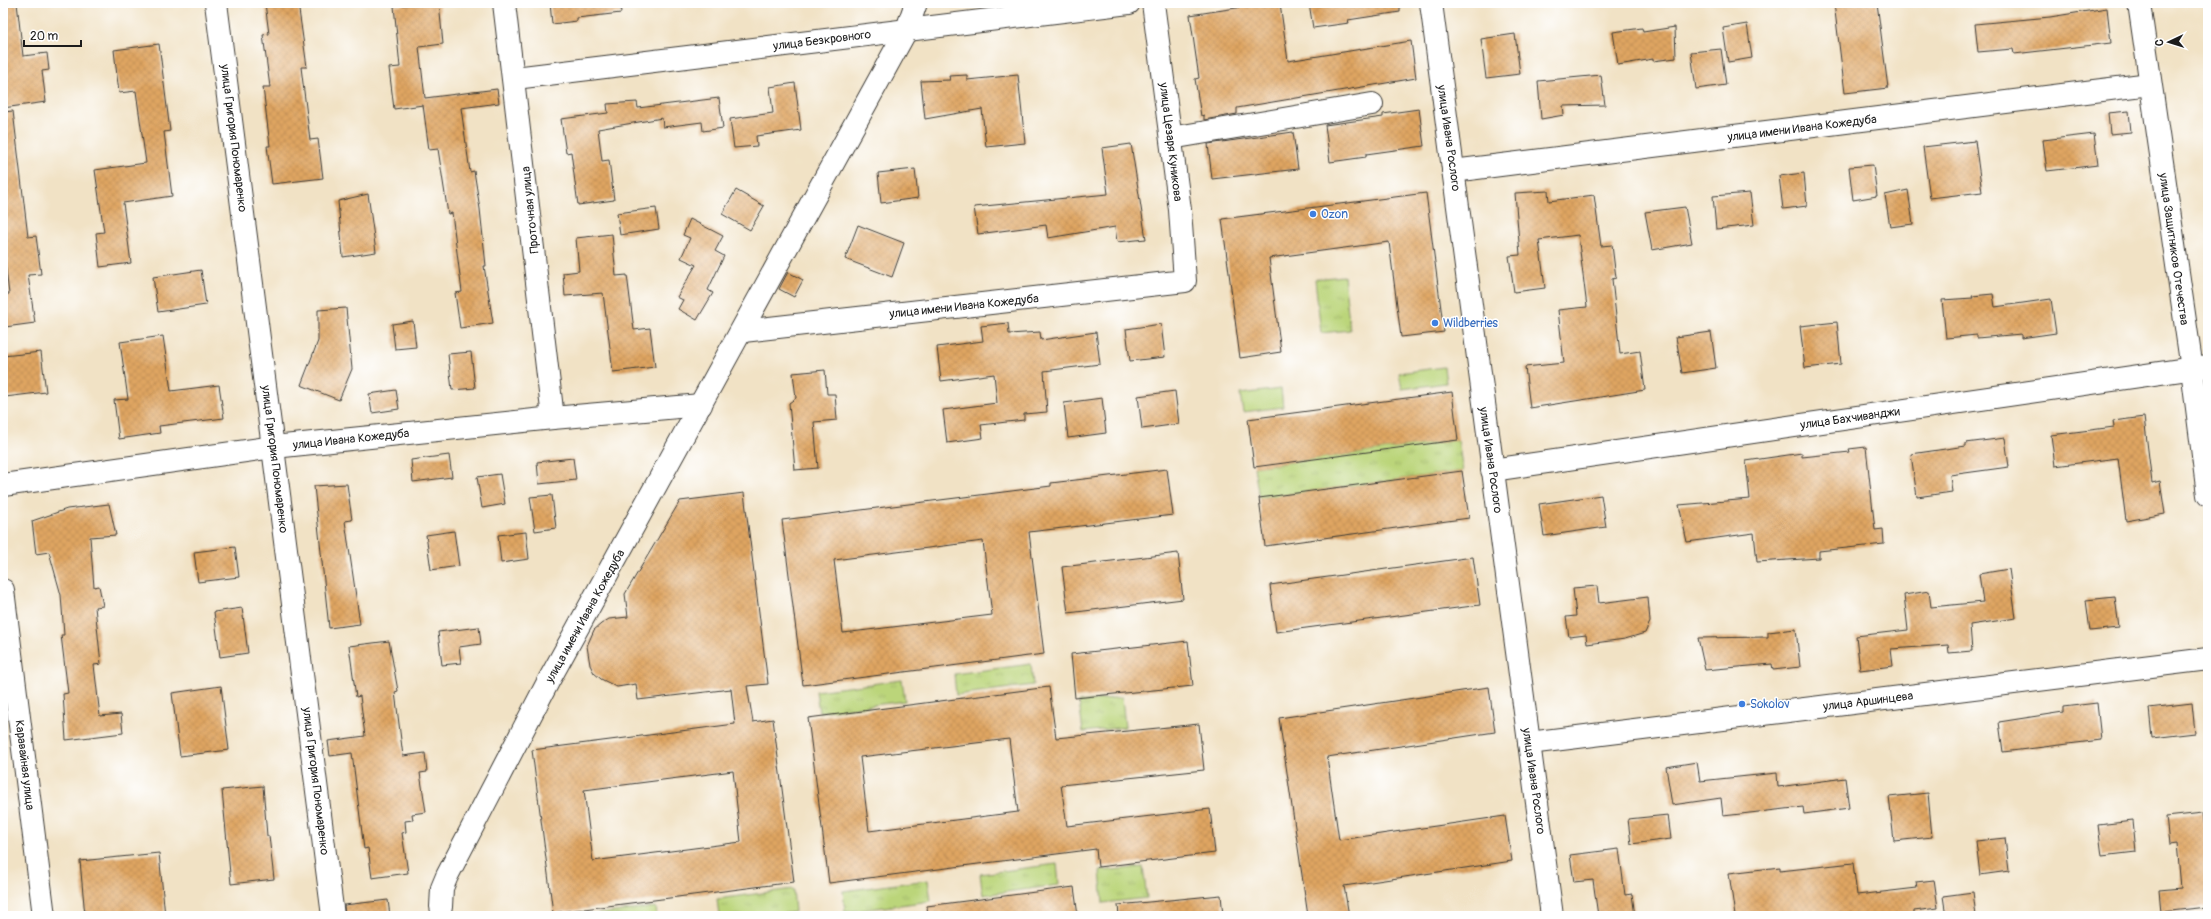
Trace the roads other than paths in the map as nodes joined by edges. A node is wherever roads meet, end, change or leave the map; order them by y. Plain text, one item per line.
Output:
1 (216, 3) edge
2 (504, 3) edge
3 (916, 3) edge
4 (1129, 3) edge
5 (1153, 3) edge
6 (1431, 3) edge
7 (2139, 3) edge
8 (907, 30) junction
9 (515, 78) junction
10 (2150, 84) junction
11 (1372, 104) dead end
12 (1171, 138) junction
13 (1453, 171) junction
14 (1185, 281) joint
15 (743, 331) junction
16 (2200, 367) edge
17 (701, 405) junction
18 (553, 418) junction
19 (274, 447) junction
20 (1492, 470) junction
21 (3, 486) edge
22 (2208, 495) edge
23 (3, 590) edge
24 (2208, 659) edge
25 (1529, 743) junction
26 (441, 907) dead end
27 (44, 916) edge
28 (333, 916) edge
29 (1552, 916) edge

1 - 19 street, улица Григория Пономаренко
2 - 9 street, Проточная улица
3 - 8 street, улица имени Ивана Кожедуба
4 - 8 street, улица Безкровного
5 - 12 street, улица Цезаря Куникова
6 - 13 street, улица Ивана Рослого
7 - 10 street, улица Защитников Отечества
8 - 9 street, улица Безкровного
8 - 15 street, улица имени Ивана Кожедуба
9 - 18 street, Проточная улица
10 - 13 street, улица имени Ивана Кожедуба
10 - 16 street, улица Защитников Отечества
11 - 12 street
12 - 14 street, улица Цезаря Куникова
13 - 20 street, улица Ивана Рослого
14 - 15 street, улица имени Ивана Кожедуба
15 - 17 street, улица имени Ивана Кожедуба
16 - 20 street, улица Бахчиванджи
16 - 22 street, улица Защитников Отечества
17 - 18 street, улица Ивана Кожедуба
17 - 26 street, улица имени Ивана Кожедуба
18 - 19 street, улица Ивана Кожедуба
19 - 21 street, улица Ивана Кожедуба
19 - 28 street, улица Григория Пономаренко
20 - 25 street, улица Ивана Рослого
23 - 27 street, Каравайная улица
24 - 25 street, улица Аршинцева
25 - 29 street, улица Ивана Рослого

